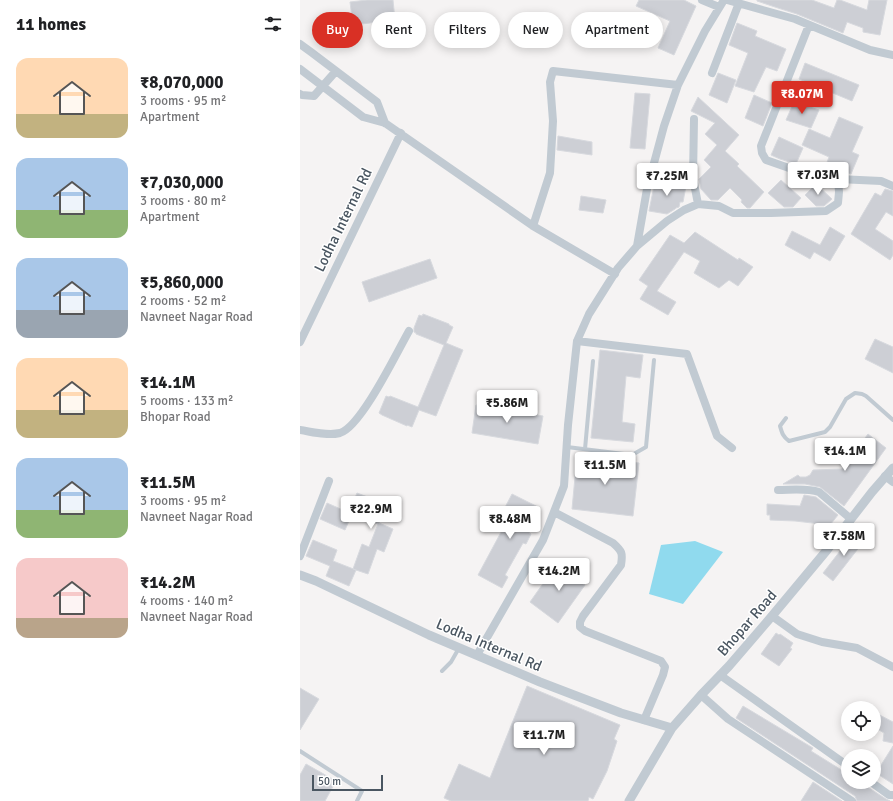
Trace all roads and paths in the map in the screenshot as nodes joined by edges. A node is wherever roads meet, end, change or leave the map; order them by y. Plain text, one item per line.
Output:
1 (702, 0) edge
2 (727, 0) edge
3 (739, 3) junction
4 (722, 4) edge
5 (809, 25) junction
6 (300, 44) edge
7 (893, 55) edge
8 (300, 69) edge
9 (336, 71) junction
10 (712, 73) dead end
11 (678, 85) junction
12 (323, 86) junction
13 (300, 94) edge
14 (694, 119) dead end
15 (385, 123) junction
16 (401, 133) junction
17 (838, 179) junction
18 (893, 186) edge
19 (698, 204) junction
20 (533, 226) junction
21 (637, 246) junction
22 (615, 274) junction
23 (409, 332) dead end
24 (577, 341) junction
25 (300, 342) edge
26 (654, 360) dead end
27 (593, 361) dead end
28 (786, 418) dead end
29 (893, 420) edge
30 (300, 430) edge
31 (567, 447) junction
32 (732, 448) dead end
33 (585, 449) junction
34 (893, 468) edge
35 (889, 479) edge
36 (329, 481) dead end
37 (778, 490) dead end
38 (554, 512) junction
39 (851, 519) junction
40 (300, 556) edge
41 (300, 576) edge
42 (772, 616) junction
43 (460, 648) junction
44 (477, 656) junction
45 (893, 667) edge
46 (442, 671) dead end
47 (720, 675) junction
48 (701, 695) junction
49 (644, 720) junction
50 (672, 728) junction
51 (300, 752) edge
52 (841, 761) edge
53 (881, 789) edge
54 (893, 795) edge
55 (357, 801) edge
56 (630, 801) edge
57 (852, 801) edge

1 - 4 street
2 - 3 street
3 - 5 street
3 - 10 street
4 - 11 street
5 - 7 street
5 - 17 street
6 - 9 street
8 - 12 street
9 - 12 street
9 - 15 street
11 - 20 street
11 - 21 street
12 - 13 street
12 - 15 street
14 - 19 street
15 - 16 street
16 - 20 street
16 - 25 street, Lodha Internal Rd
17 - 18 street
17 - 19 street
19 - 21 street
20 - 22 street
21 - 22 street
22 - 24 street
23 - 30 street
24 - 31 street
24 - 32 street
26 - 33 lane
27 - 33 lane
28 - 29 lane
31 - 33 lane
31 - 38 street
34 - 35 street, Bhopar Road
35 - 39 street, Bhopar Road
36 - 40 street
37 - 39 street
38 - 44 street
38 - 49 street
39 - 42 street, Bhopar Road
41 - 43 street, Lodha Internal Rd
42 - 45 street
42 - 47 street, Bhopar Road
43 - 44 street, Lodha Internal Rd
43 - 46 lane
44 - 49 street, Lodha Internal Rd
47 - 48 street, Bhopar Road
47 - 52 street
48 - 50 street, Bhopar Road
48 - 57 street
49 - 50 street, Lodha Internal Rd
50 - 56 street, Bhopar Road
51 - 55 lane
53 - 54 street

